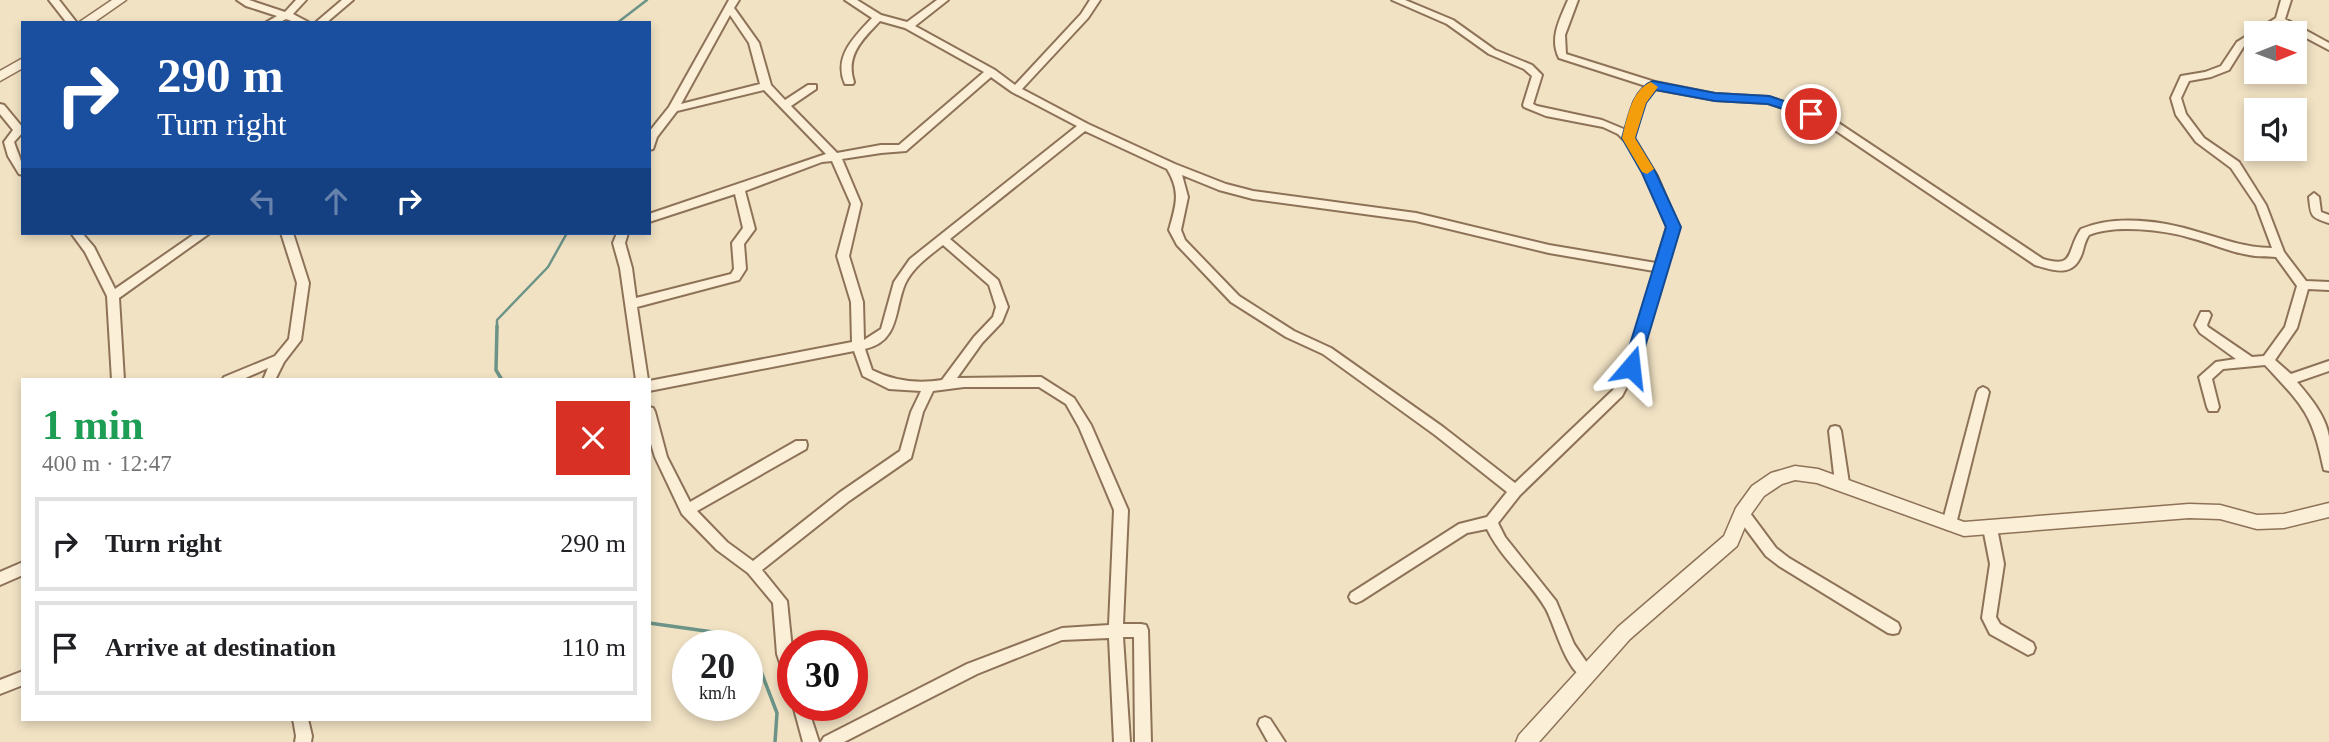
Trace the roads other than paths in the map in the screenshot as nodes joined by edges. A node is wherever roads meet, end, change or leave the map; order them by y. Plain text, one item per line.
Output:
1 (54, 0) edge
2 (120, 0) edge
3 (242, 0) edge
4 (301, 0) edge
5 (348, 0) edge
6 (850, 0) edge
7 (943, 0) edge
8 (1095, 0) edge
9 (1396, 0) edge
10 (1573, 0) edge
11 (2286, 0) edge
12 (732, 4) edge
13 (288, 14) junction
14 (878, 17) junction
15 (2280, 20) joint
16 (70, 21) edge
17 (87, 21) edge
18 (274, 21) edge
19 (301, 21) edge
20 (322, 21) edge
21 (908, 26) junction
22 (2244, 42) edge
23 (2329, 47) edge
24 (21, 63) edge
25 (991, 72) junction
26 (0, 77) edge
27 (849, 82) dead end
28 (1653, 85) junction
29 (766, 86) junction
30 (812, 87) dead end
31 (1016, 90) junction
32 (786, 104) junction
33 (0, 107) edge
34 (673, 109) junction
35 (1084, 126) junction
36 (21, 137) edge
37 (1629, 138) junction
38 (651, 140) edge
39 (5, 144) edge
40 (836, 158) junction
41 (21, 167) edge
42 (1175, 168) junction
43 (739, 189) junction
44 (2314, 197) dead end
45 (651, 217) edge
46 (2329, 219) edge
47 (78, 235) edge
48 (201, 235) edge
49 (288, 235) edge
50 (622, 235) edge
51 (944, 240) junction
52 (2279, 253) junction
53 (1659, 268) junction
54 (2303, 285) junction
55 (2329, 286) edge
56 (113, 296) junction
57 (631, 304) junction
58 (2205, 316) dead end
59 (858, 345) junction
60 (279, 359) junction
61 (2268, 360) junction
62 (2250, 362) junction
63 (2329, 366) edge
64 (118, 378) edge
65 (233, 378) edge
66 (270, 378) edge
67 (642, 378) edge
68 (2289, 380) junction
69 (946, 384) junction
70 (651, 386) edge
71 (929, 387) junction
72 (1983, 392) dead end
73 (2213, 407) dead end
74 (651, 420) edge
75 (1835, 431) dead end
76 (801, 445) dead end
77 (2329, 466) edge
78 (1842, 483) junction
79 (1515, 491) junction
80 (687, 510) junction
81 (2329, 510) edge
82 (1742, 513) junction
83 (1491, 522) junction
84 (1950, 524) junction
85 (1990, 528) junction
86 (21, 568) edge
87 (752, 569) junction
88 (1, 573) edge
89 (1356, 597) dead end
90 (1893, 628) dead end
91 (782, 630) edge
92 (1116, 631) junction
93 (2028, 648) dead end
94 (1587, 673) junction
95 (21, 679) edge
96 (0, 687) edge
97 (300, 721) edge
98 (805, 721) edge
99 (1265, 724) dead end
100 (303, 742) edge
101 (811, 742) edge
102 (829, 742) edge
103 (1122, 742) edge
104 (1143, 742) edge
105 (1277, 742) edge
106 (1526, 742) edge

1 - 16 street
2 - 17 street
3 - 13 street
4 - 13 street
5 - 20 street
6 - 14 street
7 - 21 street
8 - 31 street
9 - 37 street
10 - 28 street
11 - 15 street
12 - 29 street
12 - 34 street
13 - 18 street
13 - 19 street
14 - 21 street
14 - 27 street
15 - 23 street
21 - 25 street
22 - 52 street
24 - 26 street
25 - 31 street
25 - 40 street
28 - 37 street
28 - 52 street
29 - 32 street
29 - 34 street
30 - 32 street
31 - 35 street
32 - 40 street
33 - 39 street
34 - 38 street
35 - 42 street
35 - 51 street
36 - 39 street
37 - 53 street
39 - 41 street
40 - 43 street
40 - 59 street
42 - 53 street
42 - 79 street
43 - 45 street
43 - 57 street
44 - 46 street
47 - 56 street
48 - 56 street
49 - 60 street
50 - 57 street
51 - 59 street
51 - 69 street
52 - 54 street
53 - 79 street
54 - 55 street
54 - 61 street
56 - 64 street
57 - 67 street
58 - 62 street
59 - 70 street
59 - 71 street
60 - 65 street
60 - 66 street
61 - 62 street
61 - 68 street
62 - 73 street
63 - 68 street
68 - 77 street
69 - 71 street
69 - 92 street
71 - 87 street
72 - 84 street
74 - 80 street
75 - 78 street
76 - 80 street
78 - 82 street
78 - 84 street
79 - 83 street
80 - 87 street
81 - 85 street
82 - 90 street
82 - 94 street
83 - 89 street
83 - 94 street
84 - 85 street
85 - 93 street
86 - 88 street
87 - 91 street
92 - 102 street
92 - 103 street
92 - 104 street
94 - 106 street
95 - 96 street
97 - 100 street
98 - 101 street
99 - 105 street

